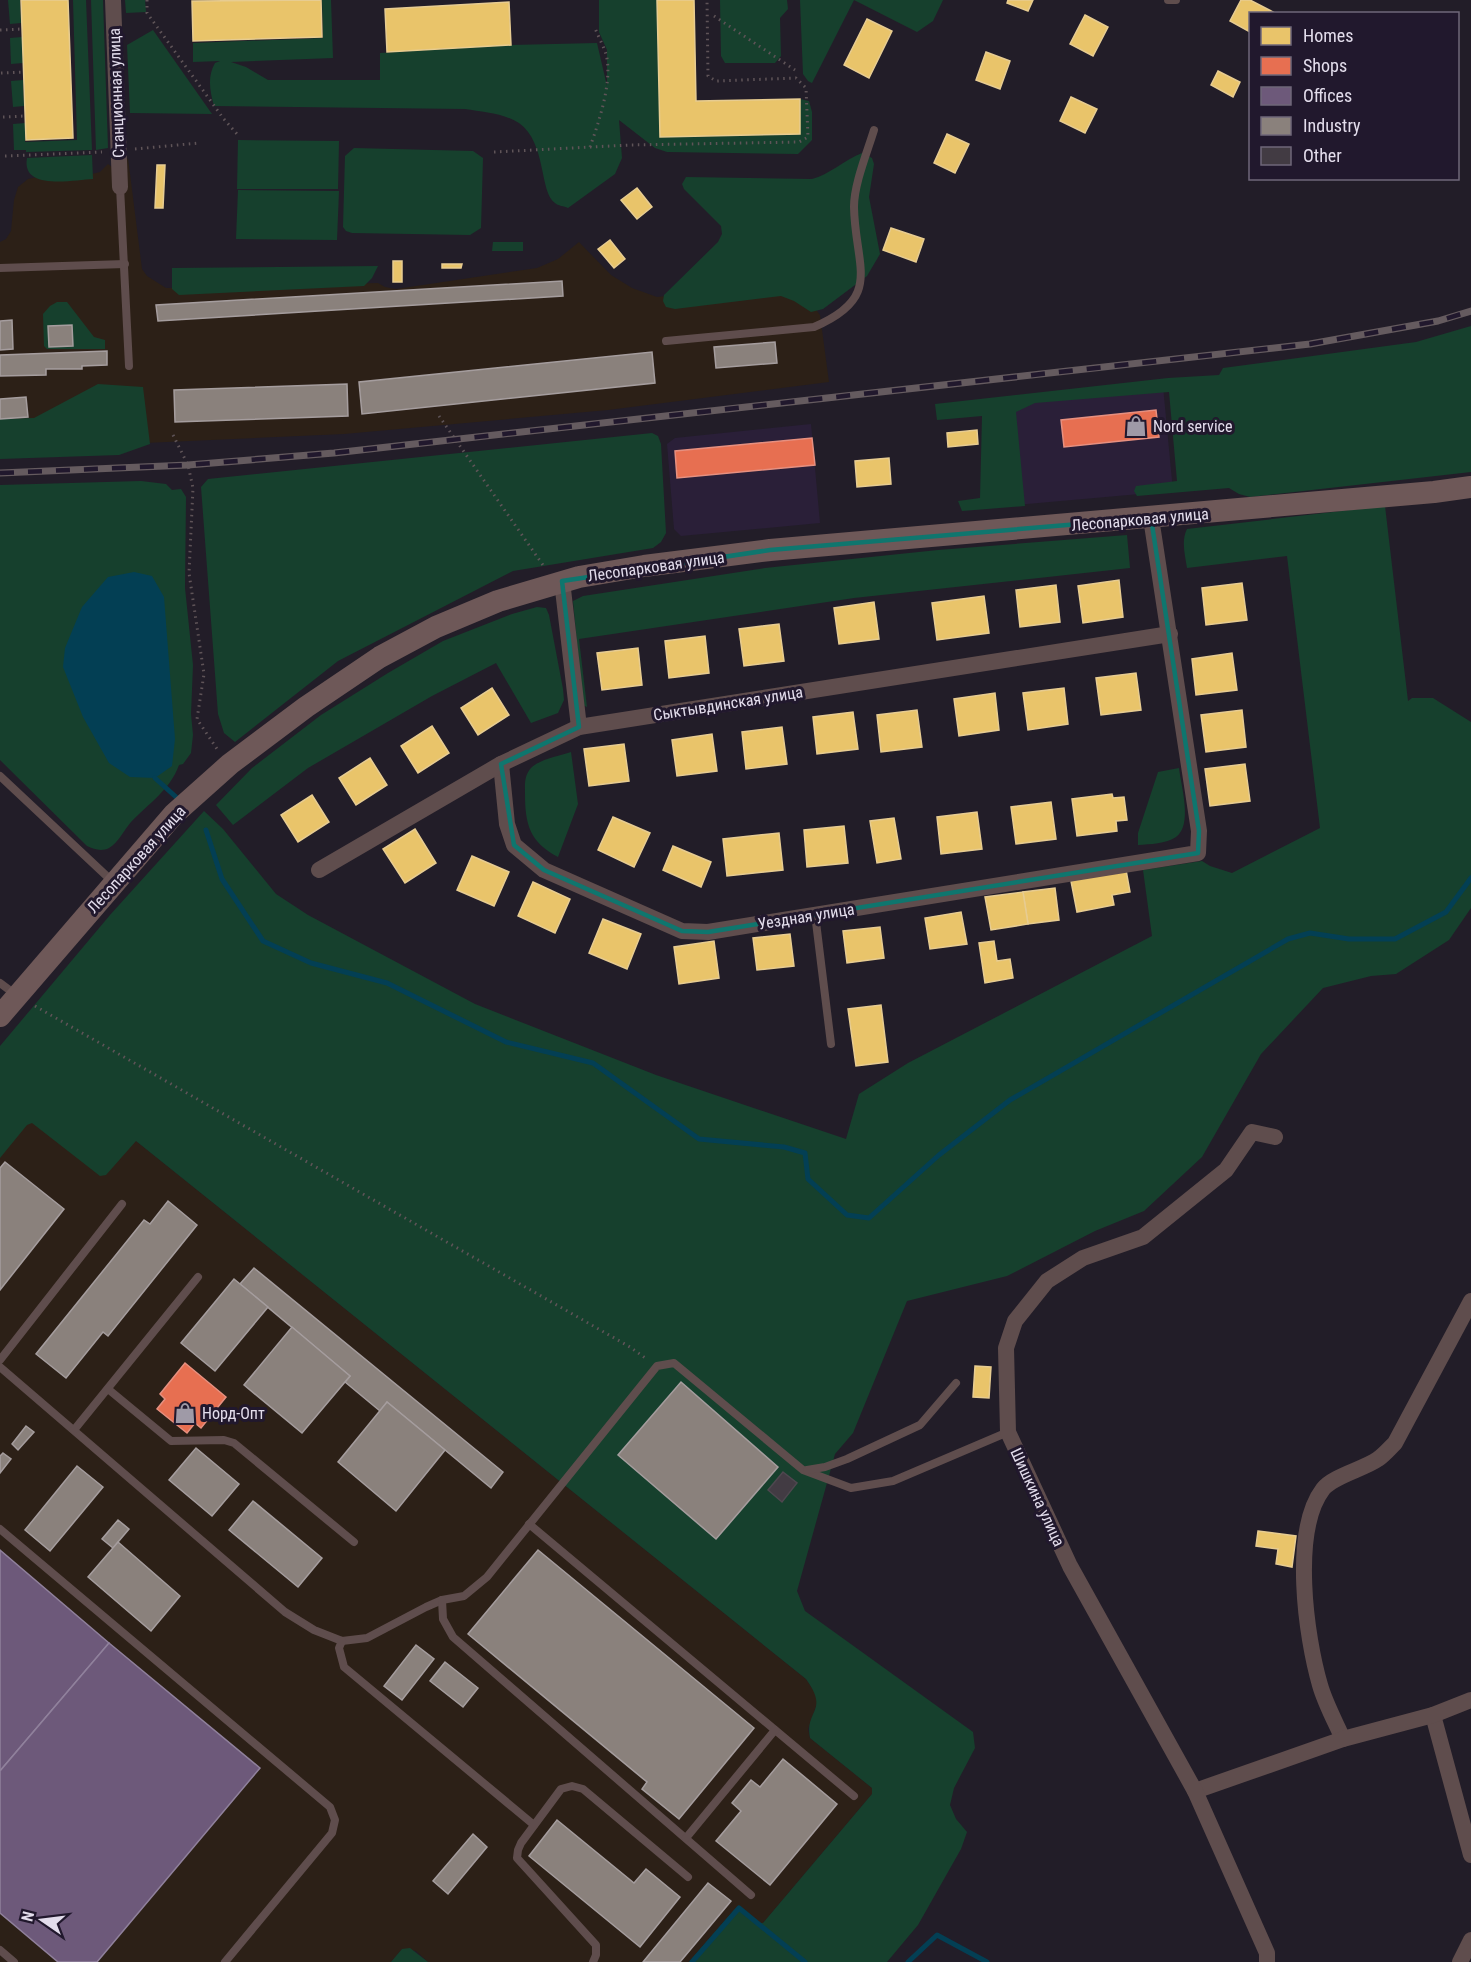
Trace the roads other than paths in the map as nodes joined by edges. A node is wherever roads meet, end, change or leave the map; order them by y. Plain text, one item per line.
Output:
1 (113, 0) edge
2 (1168, 0) edge
3 (1176, 0) edge
4 (874, 130) dead end
5 (120, 187) joint
6 (125, 264) junction
7 (0, 268) edge
8 (666, 341) dead end
9 (129, 366) dead end
10 (1471, 487) edge
11 (1151, 518) junction
12 (556, 578) junction
13 (1170, 634) junction
14 (579, 727) junction
15 (501, 764) junction
16 (0, 776) edge
17 (319, 870) dead end
18 (113, 882) junction
19 (815, 914) junction
20 (8, 989) edge
21 (0, 1016) edge
22 (831, 1044) dead end
23 (1275, 1137) dead end
24 (122, 1204) dead end
25 (198, 1278) dead end
26 (1471, 1301) edge
27 (0, 1360) edge
28 (0, 1367) edge
29 (956, 1383) dead end
30 (108, 1389) junction
31 (74, 1430) junction
32 (1008, 1432) junction
33 (803, 1470) junction
34 (529, 1524) junction
35 (0, 1529) edge
36 (354, 1542) dead end
37 (442, 1600) junction
38 (342, 1641) junction
39 (1471, 1700) edge
40 (1432, 1715) junction
41 (775, 1730) junction
42 (1343, 1739) junction
43 (1195, 1791) junction
44 (854, 1796) dead end
45 (534, 1825) junction
46 (686, 1838) junction
47 (1471, 1854) edge
48 (688, 1877) dead end
49 (751, 1895) dead end
50 (1471, 1940) edge
51 (0, 1950) edge
52 (14, 1962) edge
53 (225, 1962) edge
54 (593, 1962) edge
55 (1267, 1962) edge
56 (1460, 1962) edge

1 - 5 street, Станционная улица
2 - 3 lane
4 - 8 lane
5 - 6 lane
6 - 7 lane
6 - 9 lane
10 - 11 street, Лесопарковая улица
11 - 12 street, Лесопарковая улица
11 - 13 street
12 - 14 street
12 - 18 street, Лесопарковая улица
13 - 14 street, Сыктывдинская улица
13 - 19 street, Уездная улица
14 - 15 street, Сыктывдинская улица
15 - 17 street, Сыктывдинская улица
15 - 19 street, Уездная улица
16 - 18 lane
18 - 20 street, Лесопарковая улица
19 - 22 lane
20 - 21 street, Лесопарковая улица
23 - 32 street, Шишкина улица
24 - 27 lane
25 - 30 lane
26 - 42 street
28 - 31 lane
29 - 33 lane
30 - 31 lane
30 - 36 lane
31 - 38 lane
32 - 33 lane
32 - 43 street, Шишкина улица
33 - 34 lane
34 - 37 lane
34 - 41 lane
35 - 53 lane
37 - 38 lane
37 - 46 lane
38 - 45 lane
39 - 40 street
40 - 42 street
40 - 47 street
41 - 44 lane
41 - 46 lane
42 - 43 street
43 - 55 street, Шишкина улица
45 - 48 lane
45 - 54 lane
46 - 49 lane
50 - 56 street
51 - 52 lane

